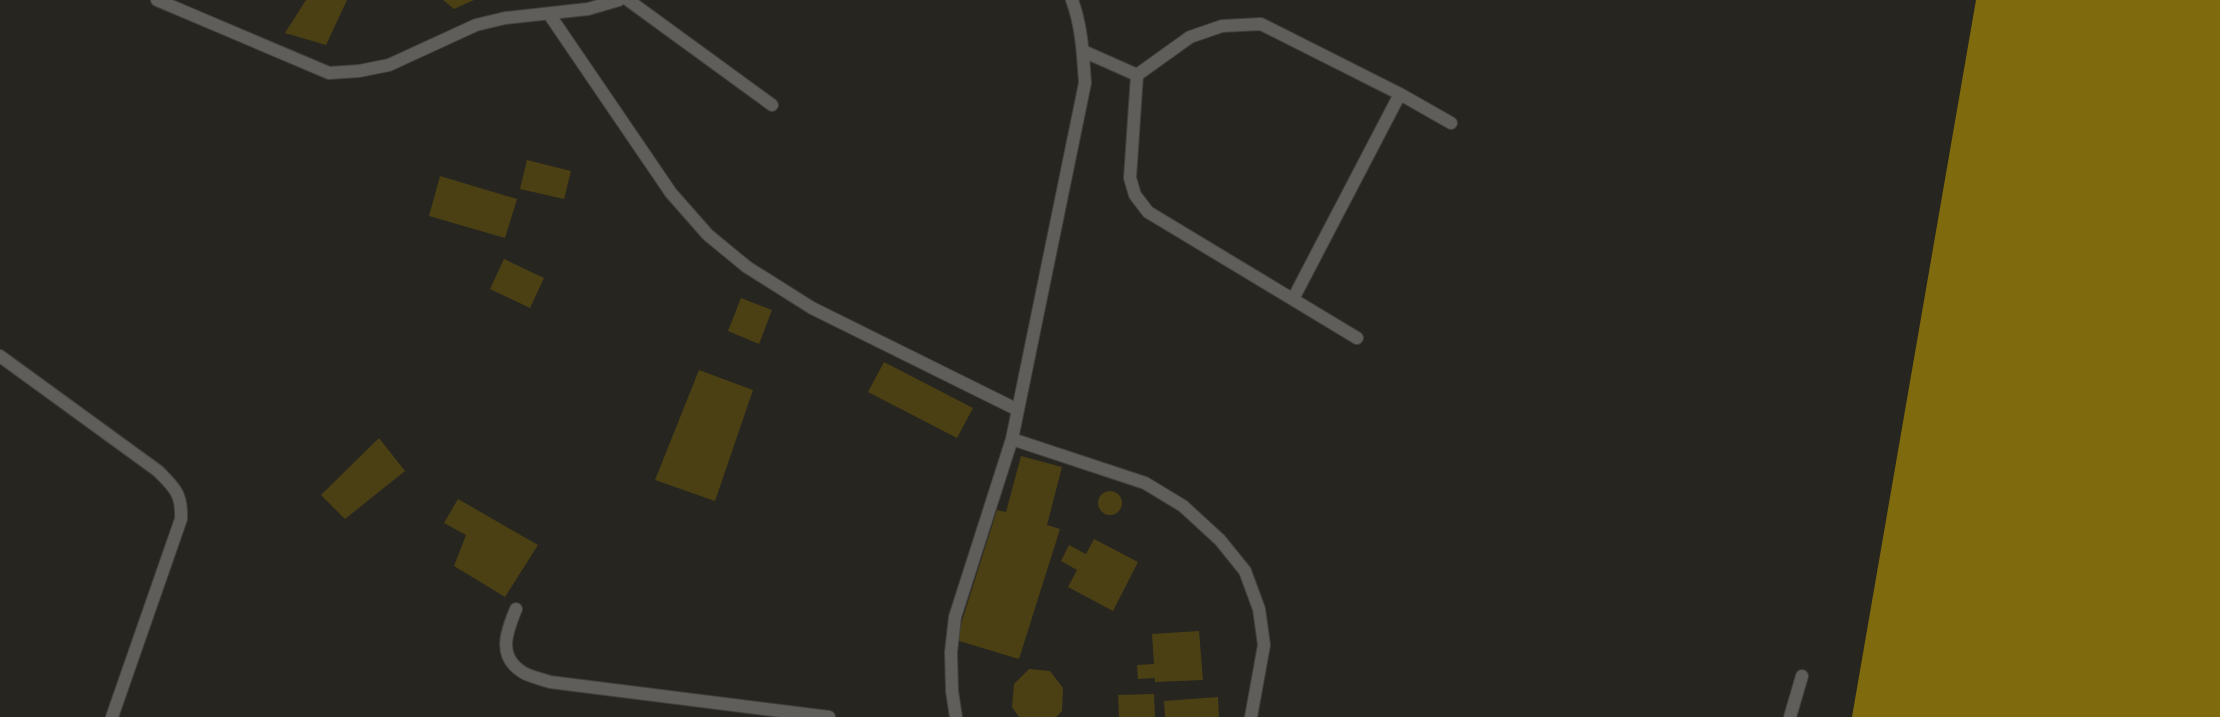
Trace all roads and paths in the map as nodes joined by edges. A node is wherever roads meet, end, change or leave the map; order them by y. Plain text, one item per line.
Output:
1 (157, 0) edge
2 (619, 0) edge
3 (628, 0) edge
4 (1072, 0) edge
5 (549, 14) junction
6 (1083, 51) junction
7 (1137, 75) junction
8 (1400, 94) junction
9 (772, 105) dead end
10 (1452, 123) dead end
11 (1292, 299) junction
12 (1357, 338) dead end
13 (0, 356) edge
14 (1018, 410) junction
15 (1012, 439) junction
16 (516, 609) dead end
17 (1802, 676) dead end
18 (112, 717) edge
19 (829, 717) edge
20 (956, 717) edge
21 (1251, 717) edge
22 (1790, 717) edge

1 - 5 street
2 - 5 street
3 - 9 street
4 - 6 street
5 - 14 street
6 - 7 street
6 - 14 street
7 - 8 street
7 - 11 street
8 - 10 street
8 - 11 street
11 - 12 street
13 - 18 street
14 - 15 street
15 - 20 street
15 - 21 street
16 - 19 street
17 - 22 street

